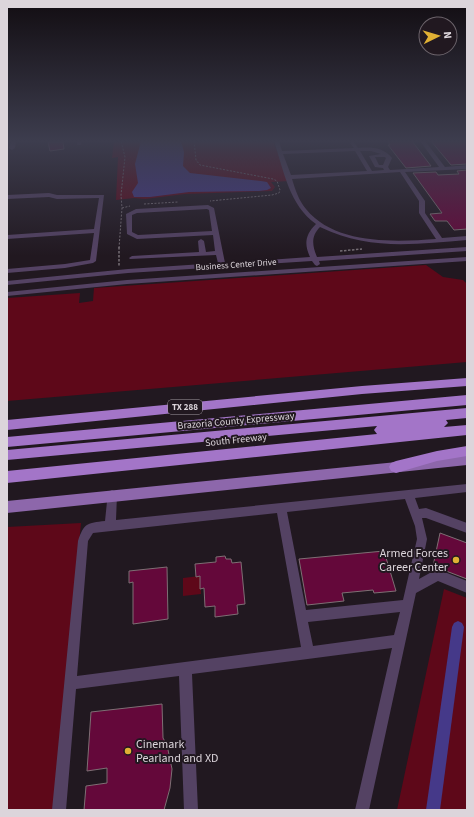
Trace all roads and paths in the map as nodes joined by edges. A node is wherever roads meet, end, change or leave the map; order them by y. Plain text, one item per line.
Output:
1 (122, 179) edge
2 (273, 179) edge
3 (291, 179) edge
4 (407, 179) edge
5 (7, 197) edge
6 (211, 201) dead end
7 (181, 202) dead end
8 (143, 204) dead end
9 (136, 205) dead end
10 (122, 208) junction
11 (320, 224) junction
12 (97, 231) junction
13 (216, 233) junction
14 (7, 237) edge
15 (467, 238) edge
16 (202, 240) dead end
17 (440, 240) junction
18 (368, 249) dead end
19 (467, 249) edge
20 (133, 250) dead end
21 (338, 251) dead end
22 (219, 253) junction
23 (203, 254) junction
24 (315, 259) junction
25 (467, 259) edge
26 (130, 264) junction
27 (222, 265) junction
28 (65, 266) junction
29 (319, 268) junction
30 (7, 271) edge
31 (63, 277) junction
32 (7, 283) edge
33 (62, 288) junction
34 (7, 294) edge
35 (467, 374) edge
36 (467, 382) edge
37 (467, 389) edge
38 (362, 390) junction
39 (467, 400) edge
40 (467, 413) edge
41 (467, 420) edge
42 (7, 425) edge
43 (467, 430) edge
44 (7, 442) edge
45 (272, 449) junction
46 (467, 451) edge
47 (7, 455) edge
48 (467, 460) edge
49 (396, 467) junction
50 (7, 477) edge
51 (467, 488) edge
52 (408, 494) junction
53 (112, 495) junction
54 (7, 507) edge
55 (281, 507) junction
56 (416, 514) junction
57 (110, 524) junction
58 (467, 528) edge
59 (467, 587) edge
60 (412, 589) junction
61 (408, 605) junction
62 (302, 617) junction
63 (400, 641) junction
64 (308, 653) junction
65 (185, 669) junction
66 (70, 683) junction
67 (59, 810) edge
68 (191, 810) edge
69 (362, 810) edge

1 - 10 path
2 - 6 path
3 - 11 street
4 - 17 street
5 - 12 street
7 - 8 path
9 - 10 path
10 - 26 path
11 - 17 street
11 - 24 street
12 - 14 street
12 - 28 street
13 - 13 street
13 - 22 street
15 - 17 street
16 - 23 street
18 - 21 path
19 - 24 street, Business Center Drive
20 - 26 street
22 - 23 street
22 - 27 street
23 - 26 street
24 - 27 street, Business Center Drive
24 - 29 street
25 - 29 street, Business Center Drive
26 - 27 street, Business Center Drive
26 - 31 street, Business Center Drive
28 - 30 street
28 - 31 street
29 - 33 street, Business Center Drive
31 - 32 street, Business Center Drive
31 - 33 street
33 - 34 street, Business Center Drive
35 - 38 highway
36 - 38 highway, TX 288
37 - 38 highway
38 - 42 highway, TX 288
39 - 44 highway, Brazoria County Expressway
40 - 47 highway, Brazoria County Expressway
41 - 45 highway
43 - 45 highway, South Freeway
45 - 50 highway, South Freeway
46 - 49 highway
48 - 49 main road
49 - 53 main road
51 - 52 street
52 - 55 street
52 - 56 street
53 - 54 main road
53 - 57 street
55 - 57 street
55 - 62 street
56 - 58 street
56 - 60 street
57 - 66 street
59 - 60 street
60 - 61 street
61 - 62 street
61 - 63 street
62 - 64 street
63 - 64 street
63 - 69 street
64 - 65 street
65 - 66 street
65 - 68 street
66 - 67 street

